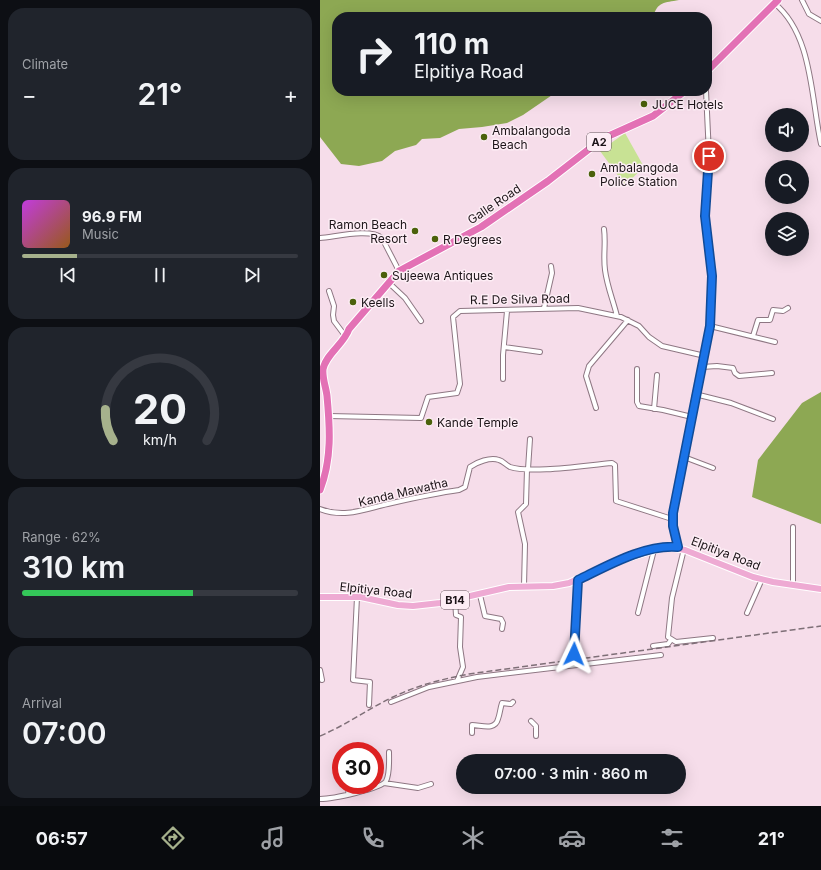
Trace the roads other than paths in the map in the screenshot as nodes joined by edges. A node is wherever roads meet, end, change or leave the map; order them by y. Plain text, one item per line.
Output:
1 (802, 0) edge
2 (776, 2) edge
3 (821, 21) edge
4 (712, 66) edge
5 (679, 96) edge
6 (706, 96) edge
7 (821, 107) edge
8 (816, 109) junction
9 (821, 144) edge
10 (604, 229) dead end
11 (320, 238) edge
12 (551, 266) dead end
13 (399, 271) junction
14 (388, 283) junction
15 (329, 291) dead end
16 (544, 308) junction
17 (788, 308) dead end
18 (508, 311) junction
19 (617, 316) junction
20 (628, 320) junction
21 (421, 321) dead end
22 (710, 326) junction
23 (753, 336) junction
24 (346, 338) junction
25 (775, 342) dead end
26 (504, 348) junction
27 (333, 352) junction
28 (540, 352) dead end
29 (704, 356) junction
30 (320, 364) edge
31 (702, 367) junction
32 (638, 368) dead end
33 (772, 373) dead end
34 (657, 375) dead end
35 (503, 379) dead end
36 (320, 380) edge
37 (696, 394) junction
38 (326, 403) junction
39 (596, 408) dead end
40 (654, 408) junction
41 (329, 416) junction
42 (692, 417) junction
43 (773, 419) dead end
44 (530, 439) dead end
45 (684, 457) junction
46 (713, 468) dead end
47 (528, 469) junction
48 (320, 490) edge
49 (320, 510) edge
50 (672, 519) junction
51 (792, 527) dead end
52 (681, 548) junction
53 (654, 549) junction
54 (762, 579) junction
55 (578, 580) junction
56 (792, 585) junction
57 (524, 586) junction
58 (821, 589) edge
59 (480, 595) junction
60 (320, 597) edge
61 (357, 597) junction
62 (455, 600) junction
63 (638, 613) dead end
64 (747, 613) dead end
65 (502, 629) dead end
66 (714, 638) dead end
67 (671, 640) junction
68 (653, 646) dead end
69 (661, 655) dead end
70 (585, 663) junction
71 (320, 670) edge
72 (322, 680) dead end
73 (457, 681) junction
74 (391, 702) dead end
75 (513, 702) dead end
76 (369, 705) dead end
77 (531, 721) dead end
78 (472, 734) dead end
79 (536, 736) dead end
80 (389, 752) dead end
81 (384, 782) edge
82 (384, 783) edge
83 (431, 784) dead end
84 (351, 794) edge
85 (348, 795) joint
86 (320, 799) edge

1 - 3 street
2 - 4 highway
2 - 8 street
5 - 13 highway, Galle Road / A2
6 - 22 street
7 - 8 street
8 - 9 street
10 - 19 street
11 - 13 street
12 - 16 street
13 - 14 highway, Galle Road / A2
14 - 21 street
14 - 24 highway, Galle Road / A2
15 - 24 street
16 - 18 street, R.E De Silva Road
16 - 19 street, R.E De Silva Road
17 - 23 street
18 - 26 street
18 - 41 street, R.E De Silva Road
19 - 20 street, R.E De Silva Road
20 - 29 street, R.E De Silva Road
20 - 39 street
22 - 23 street
22 - 29 street
23 - 25 street
24 - 27 highway, Galle Road / A2
26 - 28 street
26 - 35 street
27 - 30 highway, Galle Road / A2
27 - 38 highway, Galle Road / A2
29 - 31 street
31 - 33 street
31 - 37 street
32 - 40 street
34 - 40 street
36 - 38 highway, Galle Road / A2
37 - 42 street
37 - 43 street
38 - 41 highway, Galle Road / A2
40 - 42 street
41 - 48 highway, Galle Road / A2
42 - 45 street
44 - 47 street
45 - 46 street
45 - 50 street
47 - 49 street, Kanda Mawatha
47 - 50 street, Kanda Mawatha
47 - 57 street
50 - 52 street
51 - 56 street
52 - 53 main road, Elpitiya Road / B14
52 - 54 main road, Elpitiya Road / B14
52 - 67 street
53 - 55 main road, Elpitiya Road / B14
53 - 63 street
54 - 56 main road, Elpitiya Road / B14
54 - 64 street
55 - 57 main road, Elpitiya Road / B14
55 - 70 street
56 - 58 main road, Elpitiya Road / B14
57 - 59 main road, Elpitiya Road / B14
59 - 62 main road, Elpitiya Road / B14
59 - 65 street
60 - 61 main road, Elpitiya Road / B14
61 - 62 main road, Elpitiya Road / B14
61 - 76 street
62 - 73 street
66 - 67 street
67 - 68 street
69 - 70 street
70 - 73 street
71 - 72 street
73 - 74 street
75 - 78 street
77 - 79 street
80 - 81 street
82 - 83 street
84 - 85 street
85 - 86 street

